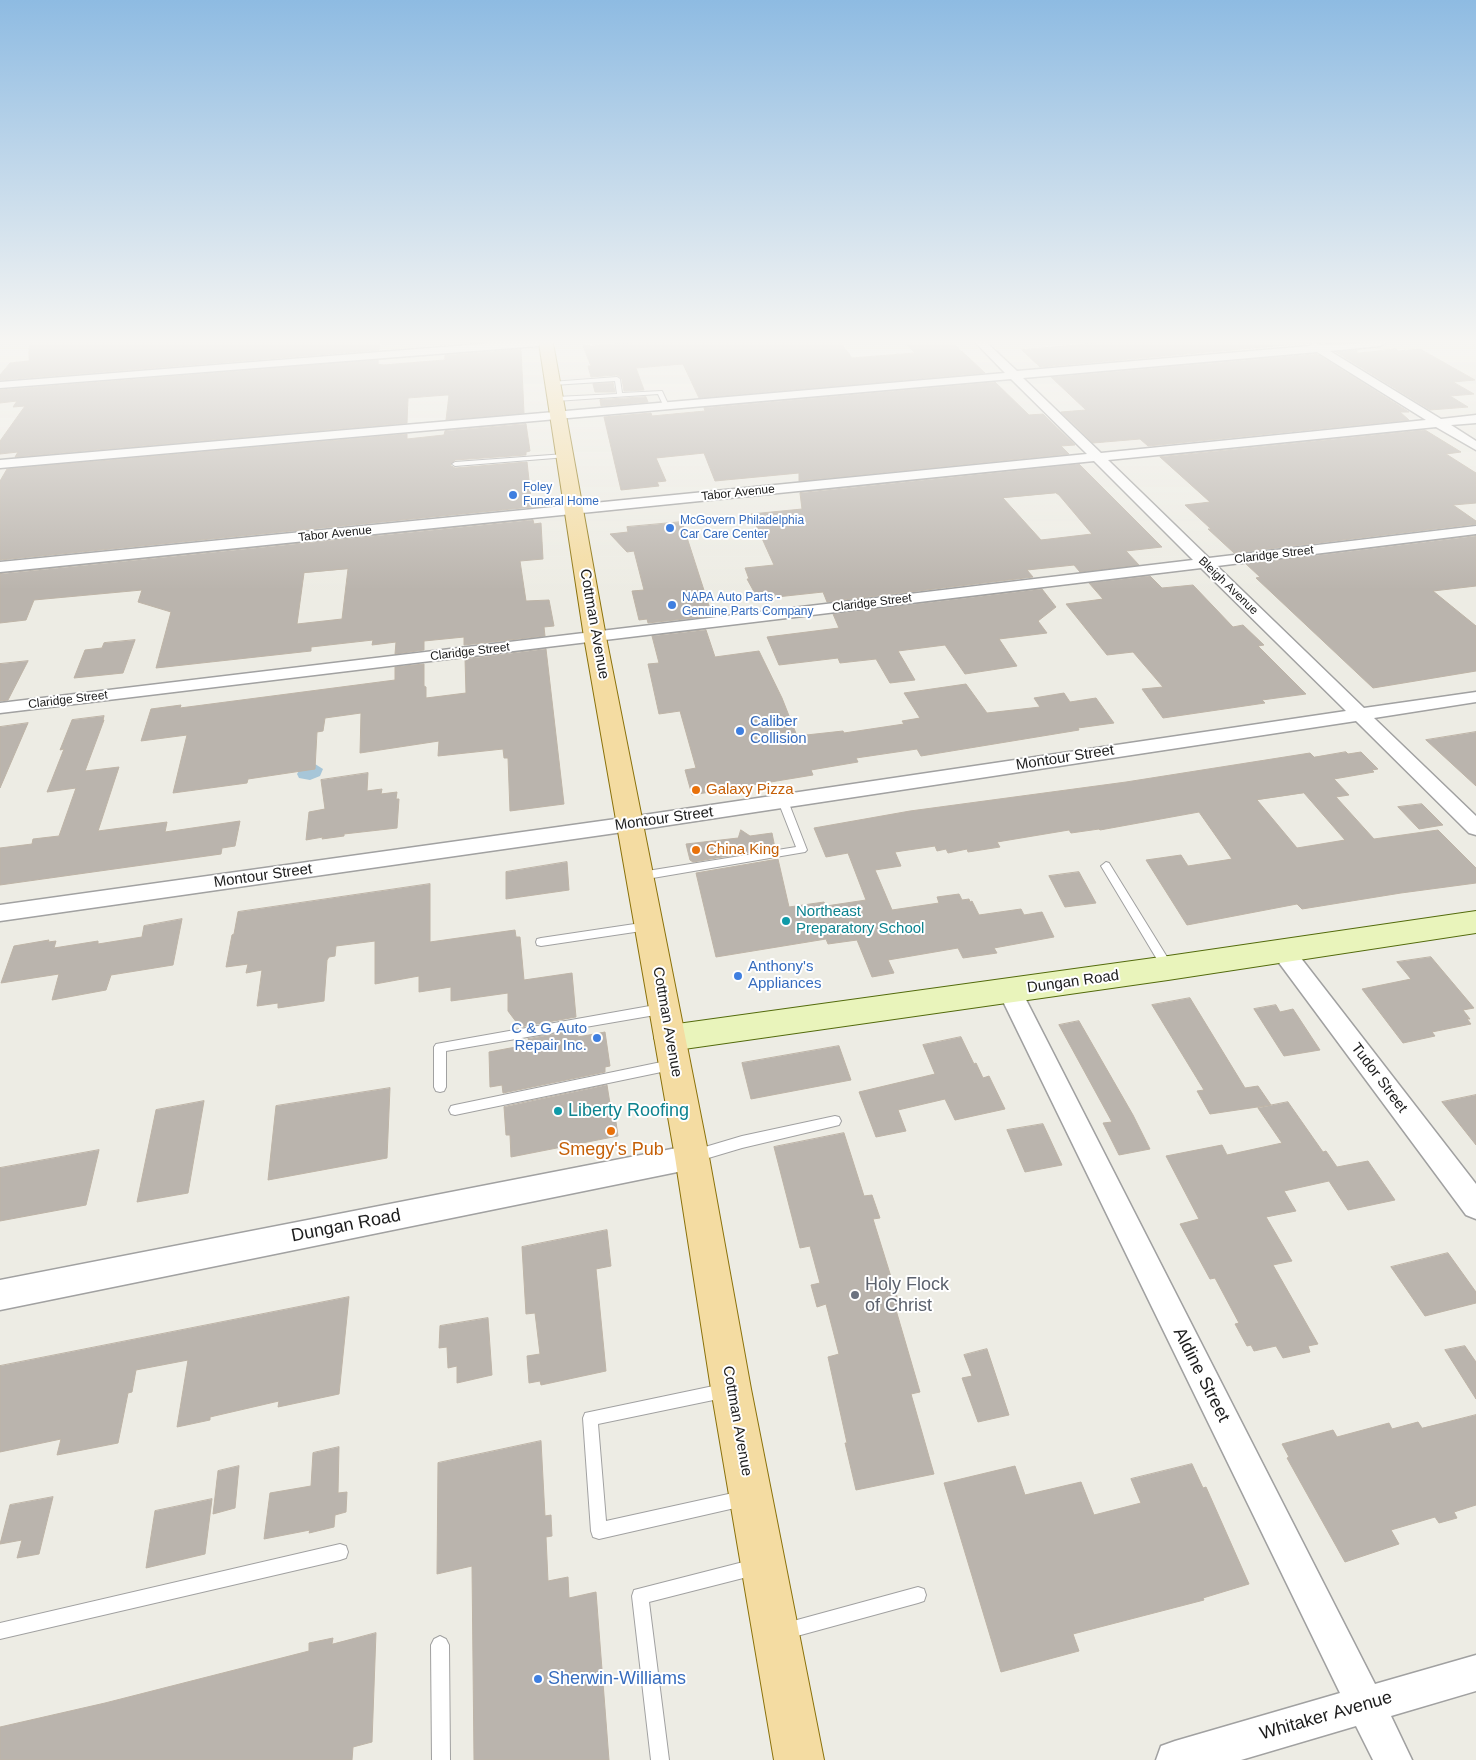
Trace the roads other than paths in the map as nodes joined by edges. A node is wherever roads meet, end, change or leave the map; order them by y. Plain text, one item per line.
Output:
1 (332, 425) edge
2 (560, 425) edge
3 (1066, 425) edge
4 (1418, 425) edge
5 (1442, 425) edge
6 (1476, 446) edge
7 (565, 456) junction
8 (1099, 457) junction
9 (0, 464) edge
10 (455, 464) dead end
11 (574, 510) junction
12 (1476, 530) edge
13 (1204, 563) junction
14 (0, 567) edge
15 (595, 637) junction
16 (1476, 697) edge
17 (0, 708) edge
18 (1360, 713) junction
19 (783, 801) junction
20 (630, 824) junction
21 (1476, 828) edge
22 (1106, 866) dead end
23 (640, 876) junction
24 (0, 913) edge
25 (1476, 922) edge
26 (649, 926) junction
27 (541, 942) dead end
28 (1282, 950) junction
29 (1168, 968) junction
30 (1010, 991) junction
31 (670, 1037) junction
32 (440, 1087) dead end
33 (455, 1110) dead end
34 (835, 1121) dead end
35 (692, 1157) junction
36 (1476, 1206) edge
37 (0, 1295) edge
38 (731, 1390) junction
39 (750, 1498) junction
40 (340, 1552) dead end
41 (763, 1565) junction
42 (918, 1595) dead end
43 (0, 1631) edge
44 (776, 1634) junction
45 (440, 1645) dead end
46 (1476, 1672) edge
47 (1365, 1703) junction
48 (441, 1760) edge
49 (660, 1760) edge
50 (799, 1760) edge
51 (1176, 1760) edge
52 (1393, 1760) edge

1 - 9 street
2 - 7 main road, Cottman Avenue
3 - 8 street, Bleigh Avenue
4 - 8 street, Tabor Avenue
5 - 6 street
7 - 10 lane
7 - 11 main road, Cottman Avenue
8 - 11 street, Tabor Avenue
8 - 13 street, Bleigh Avenue
11 - 14 street, Tabor Avenue
11 - 15 main road, Cottman Avenue
12 - 13 street, Claridge Street
13 - 15 street, Claridge Street
13 - 18 street, Bleigh Avenue
15 - 17 street, Claridge Street
15 - 20 main road, Cottman Avenue
16 - 18 street, Montour Street
18 - 19 street, Montour Street
18 - 21 street, Bleigh Avenue
19 - 20 street, Montour Street
19 - 23 lane
20 - 23 main road, Cottman Avenue
20 - 24 street, Montour Street
22 - 29 lane
23 - 26 main road, Cottman Avenue
25 - 28 street, Dungan Road
26 - 27 lane
26 - 31 main road, Cottman Avenue
28 - 29 street, Dungan Road
28 - 36 street, Tudor Street
29 - 30 street, Dungan Road
30 - 31 street, Dungan Road
30 - 47 street, Aldine Street
31 - 32 lane
31 - 33 lane
31 - 35 main road, Cottman Avenue
34 - 35 lane
35 - 37 street, Dungan Road
35 - 38 main road, Cottman Avenue
38 - 39 main road, Cottman Avenue
38 - 39 lane
39 - 41 main road, Cottman Avenue
40 - 43 lane
41 - 44 main road, Cottman Avenue
41 - 49 lane
42 - 44 lane
44 - 50 main road, Cottman Avenue
45 - 48 lane
46 - 47 street, Whitaker Avenue
47 - 51 street, Whitaker Avenue
47 - 52 street, Aldine Street

